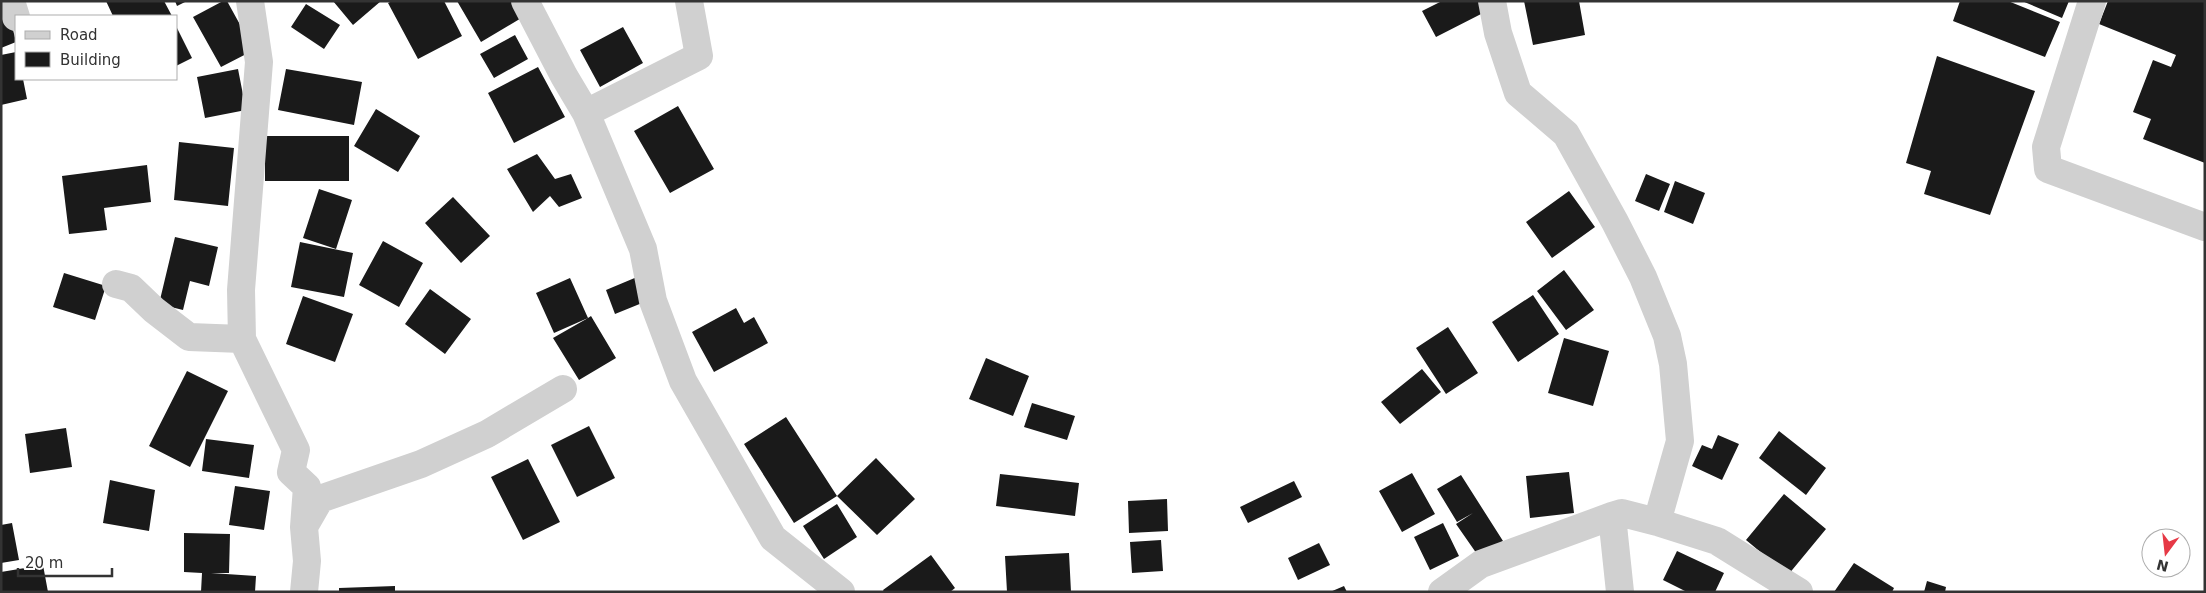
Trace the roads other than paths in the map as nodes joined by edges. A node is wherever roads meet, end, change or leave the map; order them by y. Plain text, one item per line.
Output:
1 (11, 1) edge
2 (250, 1) edge
3 (525, 1) edge
4 (689, 1) edge
5 (1492, 1) edge
6 (2092, 1) edge
7 (16, 15) edge
8 (586, 113) junction
9 (2205, 227) edge
10 (116, 284) dead end
11 (242, 339) junction
12 (563, 389) dead end
13 (1612, 516) junction
14 (1657, 522) junction
15 (304, 527) junction
16 (304, 592) edge
17 (841, 592) edge
18 (1442, 592) edge
19 (1620, 592) edge
20 (1800, 592) edge

1 - 7 street
2 - 11 street
3 - 8 street
4 - 8 street
5 - 14 street
6 - 9 street
8 - 17 street
10 - 11 street
11 - 15 street
12 - 15 street
13 - 14 street
13 - 18 street
13 - 19 street
14 - 20 street
15 - 16 street

